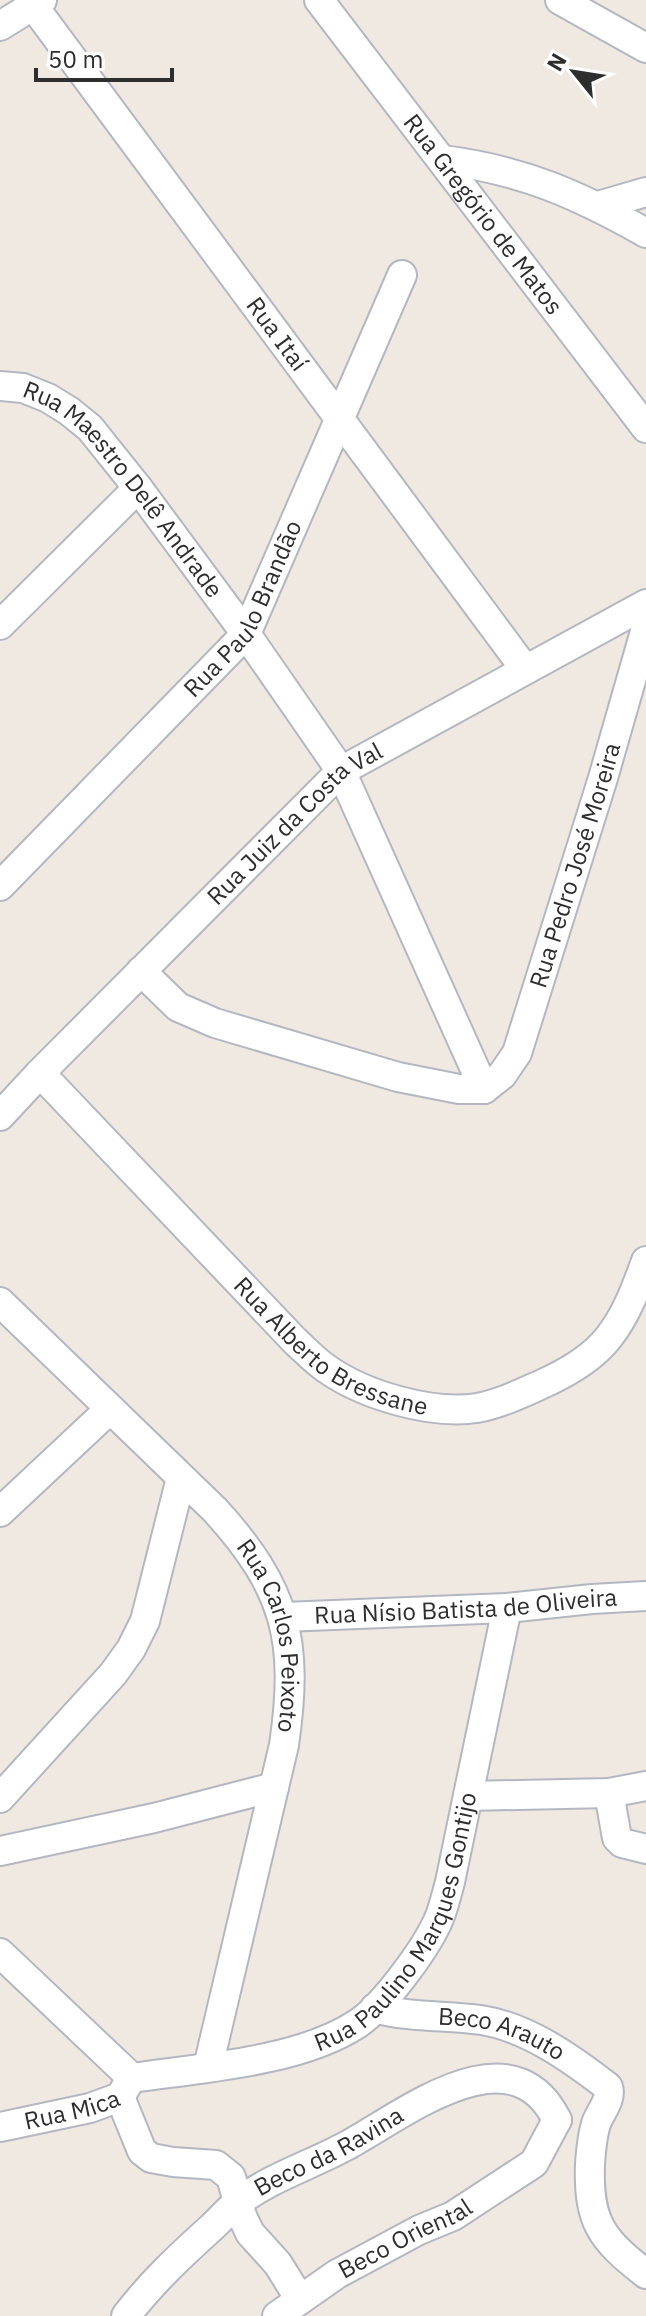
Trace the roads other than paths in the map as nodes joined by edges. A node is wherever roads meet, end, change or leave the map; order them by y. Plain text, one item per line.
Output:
1 (319, 0) edge
2 (560, 0) edge
3 (34, 2) edge
4 (0, 26) edge
5 (646, 48) edge
6 (443, 160) junction
7 (646, 192) edge
8 (598, 206) junction
9 (646, 233) edge
10 (402, 275) dead end
11 (0, 386) edge
12 (341, 420) junction
13 (646, 428) edge
14 (138, 488) junction
15 (646, 604) edge
16 (0, 625) edge
17 (646, 628) edge
18 (246, 634) junction
19 (525, 669) junction
20 (341, 771) junction
21 (0, 886) edge
22 (141, 971) junction
23 (40, 1073) junction
24 (484, 1089) junction
25 (0, 1116) edge
26 (646, 1261) edge
27 (0, 1302) edge
28 (110, 1409) junction
29 (181, 1478) junction
30 (0, 1512) edge
31 (646, 1596) edge
32 (507, 1608) junction
33 (284, 1617) junction
34 (646, 1786) edge
35 (274, 1787) junction
36 (609, 1793) junction
37 (468, 1796) junction
38 (0, 1798) edge
39 (646, 1849) edge
40 (0, 1851) edge
41 (0, 1953) edge
42 (375, 2008) junction
43 (208, 2067) junction
44 (126, 2088) junction
45 (557, 2120) junction
46 (596, 2122) junction
47 (0, 2127) edge
48 (238, 2203) junction
49 (646, 2274) edge
50 (299, 2298) junction
51 (126, 2316) edge
52 (277, 2316) edge

1 - 6 street, Rua Gregório de Matos
2 - 5 street
3 - 4 street
3 - 12 street, Rua Itaí
6 - 8 street
6 - 13 street, Rua Gregório de Matos
7 - 8 street
8 - 9 street
10 - 12 street, Rua Paulo Brandão
11 - 14 street, Rua Maestro Delê Andrade
12 - 18 street, Rua Paulo Brandão
12 - 19 street, Rua Itaí
14 - 16 street
14 - 18 street, Rua Maestro Delê Andrade
15 - 19 street, Rua Juiz da Costa Val
17 - 24 street, Rua Pedro José Moreira
18 - 20 street, Rua Maestro Delê Andrade
18 - 21 street, Rua Paulo Brandão
19 - 20 street, Rua Juiz da Costa Val
20 - 22 street, Rua Juiz da Costa Val
20 - 24 street, Rua Maestro Delê Andrade
22 - 23 street, Rua Juiz da Costa Val
22 - 24 street
23 - 25 street, Rua Juiz da Costa Val
23 - 26 street, Rua Alberto Bressane
27 - 28 street, Rua Carlos Peixoto
28 - 29 street, Rua Carlos Peixoto
28 - 30 street
29 - 33 street, Rua Carlos Peixoto
29 - 38 street
31 - 32 street, Rua Nísio Batista de Oliveira
32 - 33 street, Rua Nísio Batista de Oliveira
32 - 37 street, Rua Paulino Marques Gontijo
33 - 35 street, Rua Carlos Peixoto
34 - 36 street
35 - 40 street
35 - 43 street, Rua Carlos Peixoto
36 - 37 street
36 - 39 street
37 - 42 street, Rua Paulino Marques Gontijo
41 - 44 street
42 - 43 street, Rua Paulino Marques Gontijo
42 - 46 street, Beco Arauto
43 - 44 street, Rua Paulino Marques Gontijo
44 - 47 street, Rua Mica
44 - 48 street
45 - 46 street
45 - 48 street, Beco da Ravina
45 - 50 street, Beco Oriental
46 - 49 street
48 - 50 street
48 - 51 street, Beco da Ravina
50 - 52 street, Beco Oriental

